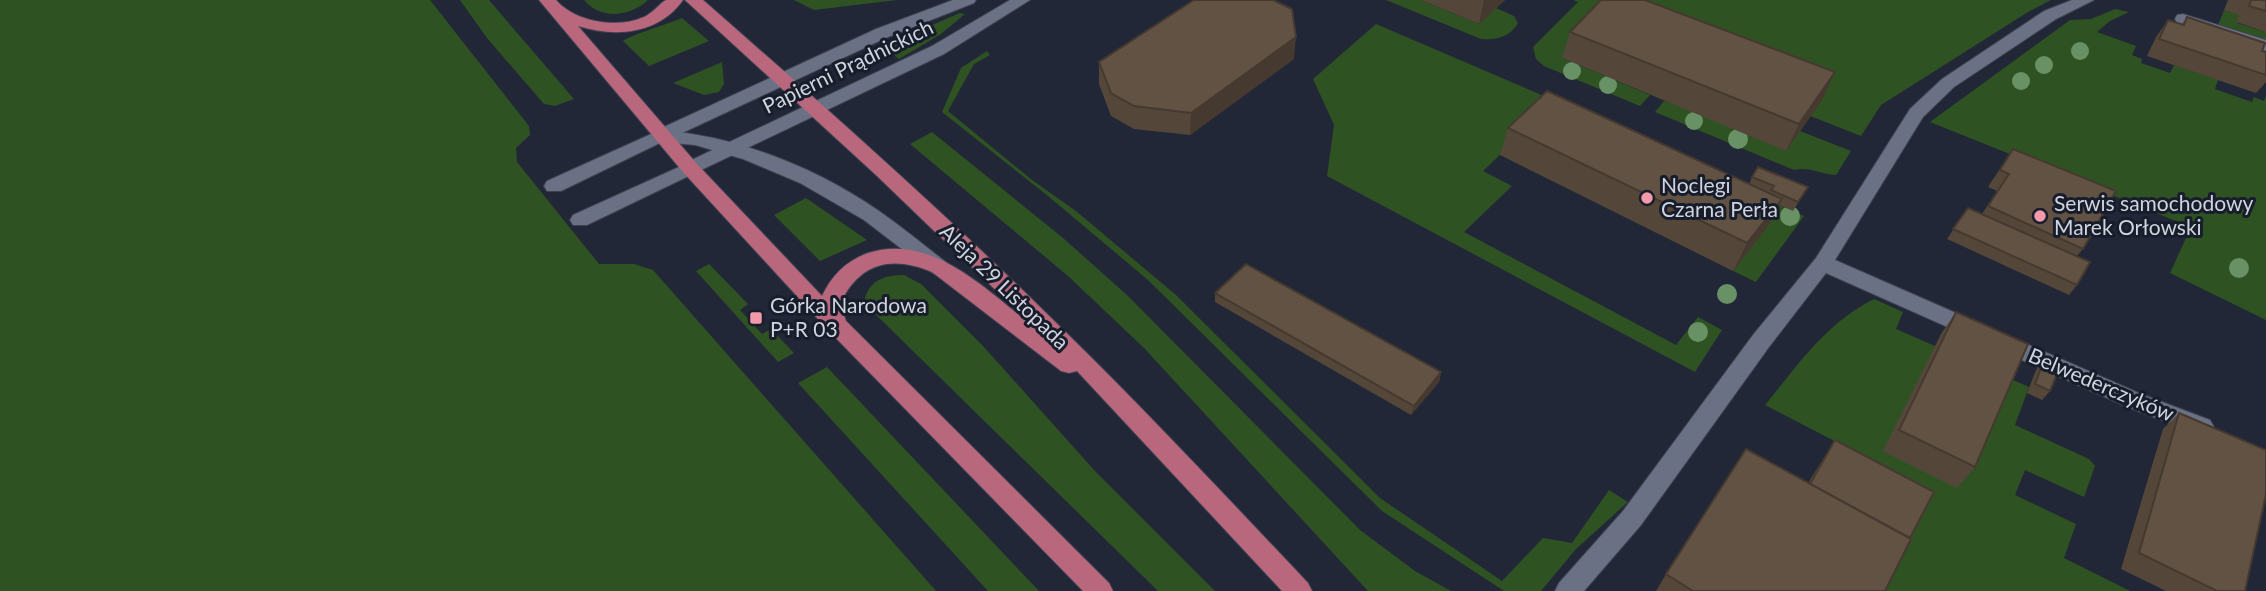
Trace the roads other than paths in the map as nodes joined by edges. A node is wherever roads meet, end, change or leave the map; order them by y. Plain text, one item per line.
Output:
1 (675, 0) edge
2 (693, 0) edge
3 (968, 0) edge
4 (1022, 0) edge
5 (2087, 0) edge
6 (551, 5) edge
7 (2182, 19) dead end
8 (2266, 46) edge
9 (781, 78) junction
10 (815, 108) junction
11 (660, 136) junction
12 (733, 149) junction
13 (690, 168) junction
14 (554, 186) dead end
15 (580, 220) dead end
16 (1823, 263) junction
17 (940, 268) junction
18 (837, 325) junction
19 (1134, 415) junction
20 (2218, 433) edge
21 (1100, 591) edge
22 (1299, 591) edge
23 (1568, 591) edge

1 - 6 main road
2 - 9 main road, Aleja 29 Listopada
3 - 9 street, Papierni Prądnickich
4 - 10 street, Papierni Prądnickich
5 - 16 street
6 - 11 main road
7 - 8 street
9 - 10 main road, Aleja 29 Listopada
9 - 11 street, Papierni Prądnickich
10 - 12 street, Papierni Prądnickich
10 - 19 main road, Aleja 29 Listopada
11 - 12 street
11 - 13 main road
11 - 14 street, Papierni Prądnickich
12 - 13 street, Papierni Prądnickich
12 - 17 street
13 - 15 street, Papierni Prądnickich
13 - 18 main road
16 - 20 street, Belwederczyków
16 - 23 street
17 - 18 main road
17 - 19 main road
18 - 21 main road
19 - 22 main road, Aleja 29 Listopada

